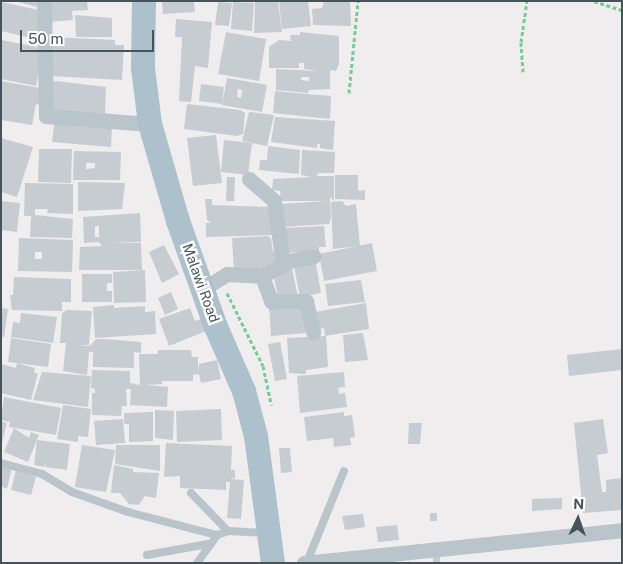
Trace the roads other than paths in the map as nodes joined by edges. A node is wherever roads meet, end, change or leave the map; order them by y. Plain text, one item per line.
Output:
1 (44, 1) edge
2 (144, 1) edge
3 (150, 124) junction
4 (249, 180) dead end
5 (314, 256) dead end
6 (283, 264) junction
7 (262, 276) junction
8 (203, 289) junction
9 (312, 332) dead end
10 (1, 463) edge
11 (344, 471) dead end
12 (191, 493) dead end
13 (622, 530) edge
14 (228, 531) junction
15 (271, 534) junction
16 (217, 535) junction
17 (208, 544) junction
18 (147, 556) dead end
19 (305, 562) edge
20 (197, 563) edge
21 (273, 563) edge

1 - 3 street
2 - 3 main road, Malawi Road
3 - 8 main road, Malawi Road
4 - 6 street
5 - 6 street
6 - 7 street
7 - 8 street
7 - 9 street
8 - 15 main road, Malawi Road
10 - 16 lane
11 - 19 lane
12 - 14 lane
13 - 19 street
14 - 15 lane
14 - 16 lane
15 - 21 main road, Malawi Road
16 - 17 lane
17 - 18 lane
17 - 20 lane

